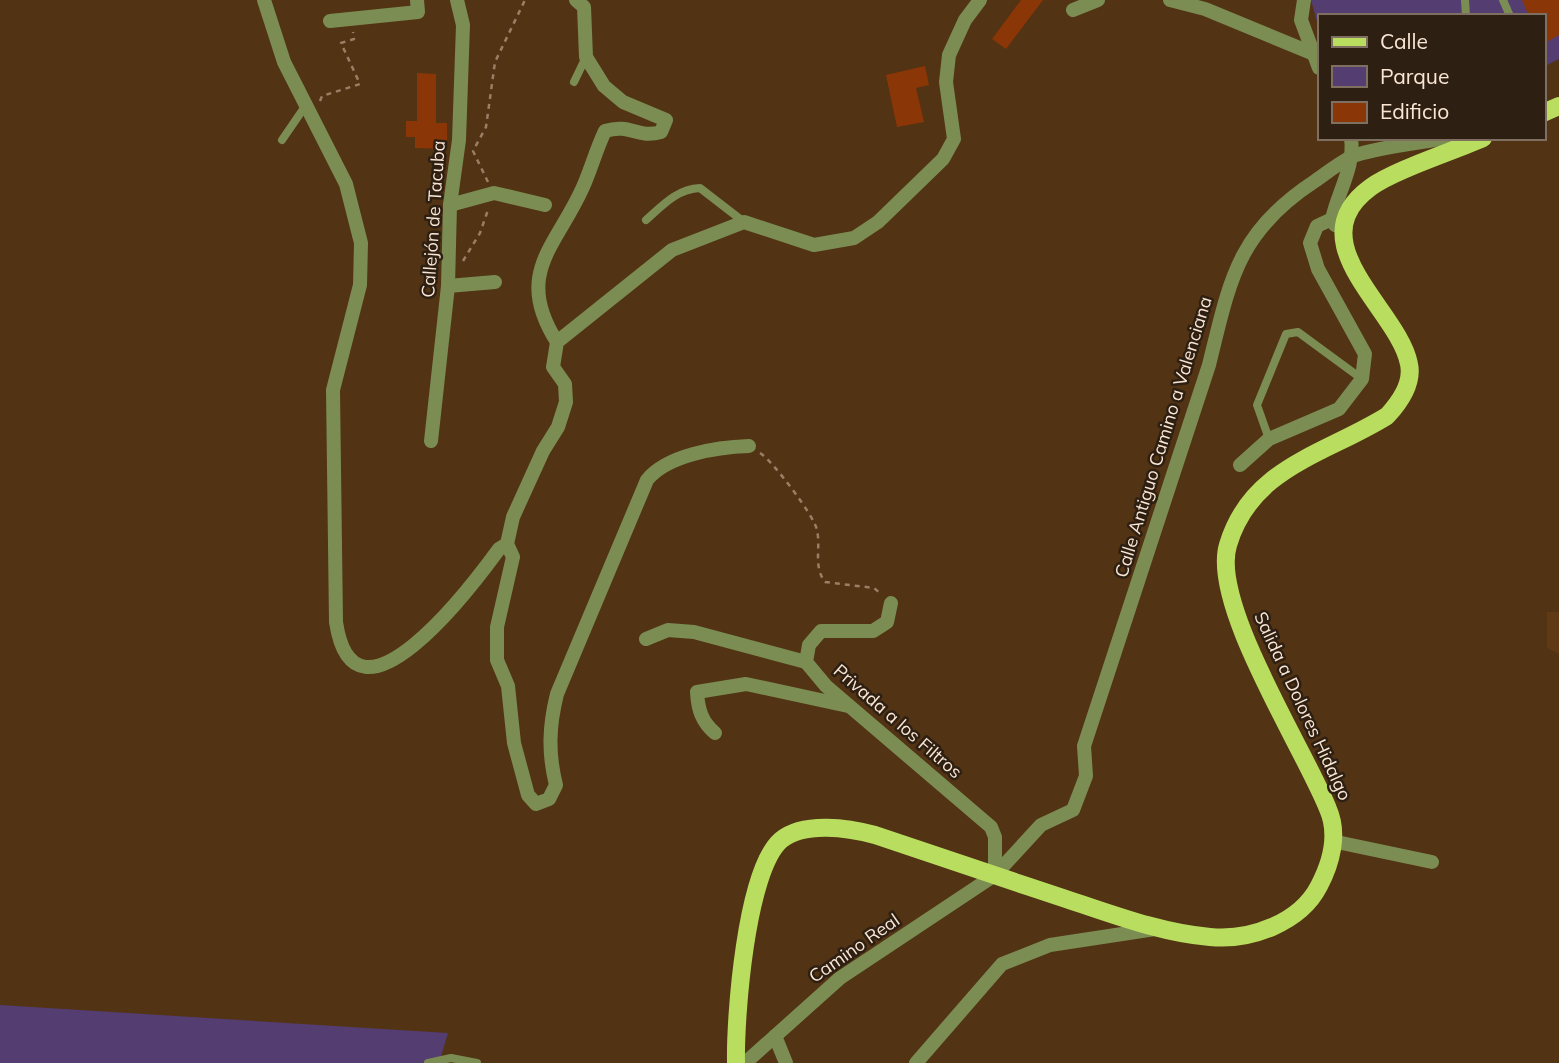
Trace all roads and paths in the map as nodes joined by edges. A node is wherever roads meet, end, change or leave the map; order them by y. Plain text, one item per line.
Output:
1 (264, 0) edge
2 (416, 0) edge
3 (457, 0) edge
4 (525, 0) edge
5 (576, 0) edge
6 (980, 0) edge
7 (1098, 0) edge
8 (1170, 0) edge
9 (1304, 0) edge
10 (1073, 10) dead end
11 (351, 19) junction
12 (330, 21) dead end
13 (1314, 54) junction
14 (586, 57) junction
15 (1318, 65) edge
16 (574, 82) dead end
17 (306, 105) junction
18 (314, 121) junction
19 (282, 140) dead end
20 (1351, 140) edge
21 (1435, 140) edge
22 (1441, 140) edge
23 (1478, 140) edge
24 (1456, 150) junction
25 (1353, 156) junction
26 (494, 193) junction
27 (450, 205) junction
28 (545, 205) dead end
29 (1332, 219) junction
30 (646, 220) dead end
31 (744, 222) junction
32 (1346, 245) junction
33 (462, 262) dead end
34 (495, 282) dead end
35 (449, 286) junction
36 (557, 342) junction
37 (1362, 379) junction
38 (1269, 439) junction
39 (431, 441) dead end
40 (749, 446) joint
41 (1240, 465) dead end
42 (507, 544) junction
43 (891, 603) joint
44 (646, 639) dead end
45 (806, 662) junction
46 (850, 706) junction
47 (715, 733) dead end
48 (1332, 841) junction
49 (1432, 862) dead end
50 (995, 875) junction
51 (1162, 928) junction
52 (775, 1036) junction
53 (428, 1063) edge
54 (477, 1063) edge
55 (736, 1063) edge
56 (745, 1063) edge
57 (786, 1063) edge
58 (916, 1063) edge

1 - 17 street
2 - 11 street
3 - 27 street, Callejón de Tacuba
4 - 26 path
5 - 14 street
6 - 31 street
7 - 10 street
8 - 13 street
9 - 13 street
11 - 12 street
11 - 18 path
13 - 15 street
14 - 16 lane
14 - 36 street
17 - 18 street
17 - 19 lane
18 - 42 street
20 - 25 street
21 - 25 street
22 - 24 street
23 - 24 main road
24 - 32 main road
25 - 29 street
25 - 50 street, Calle Antiguo Camino a Valenciana
26 - 27 street
26 - 28 street
26 - 33 path
27 - 35 street, Callejón de Tacuba
29 - 32 street
29 - 37 street
30 - 31 lane
31 - 36 street
32 - 48 main road, Salida a Dolores Hidalgo
34 - 35 street
35 - 39 street, Callejón de Tacuba
36 - 42 street
37 - 38 street
37 - 38 lane
38 - 41 street
40 - 42 street
40 - 43 path
43 - 45 street
44 - 45 street
45 - 46 street, Privada a los Filtros
46 - 47 street
46 - 50 street, Privada a los Filtros
48 - 49 street
48 - 51 main road, Salida a Dolores Hidalgo
50 - 51 main road, Salida a Dolores Hidalgo
50 - 52 street, Camino Real
50 - 55 main road, Salida a Dolores Hidalgo
51 - 58 street
52 - 56 street, Camino Real
52 - 57 street
53 - 54 lane

